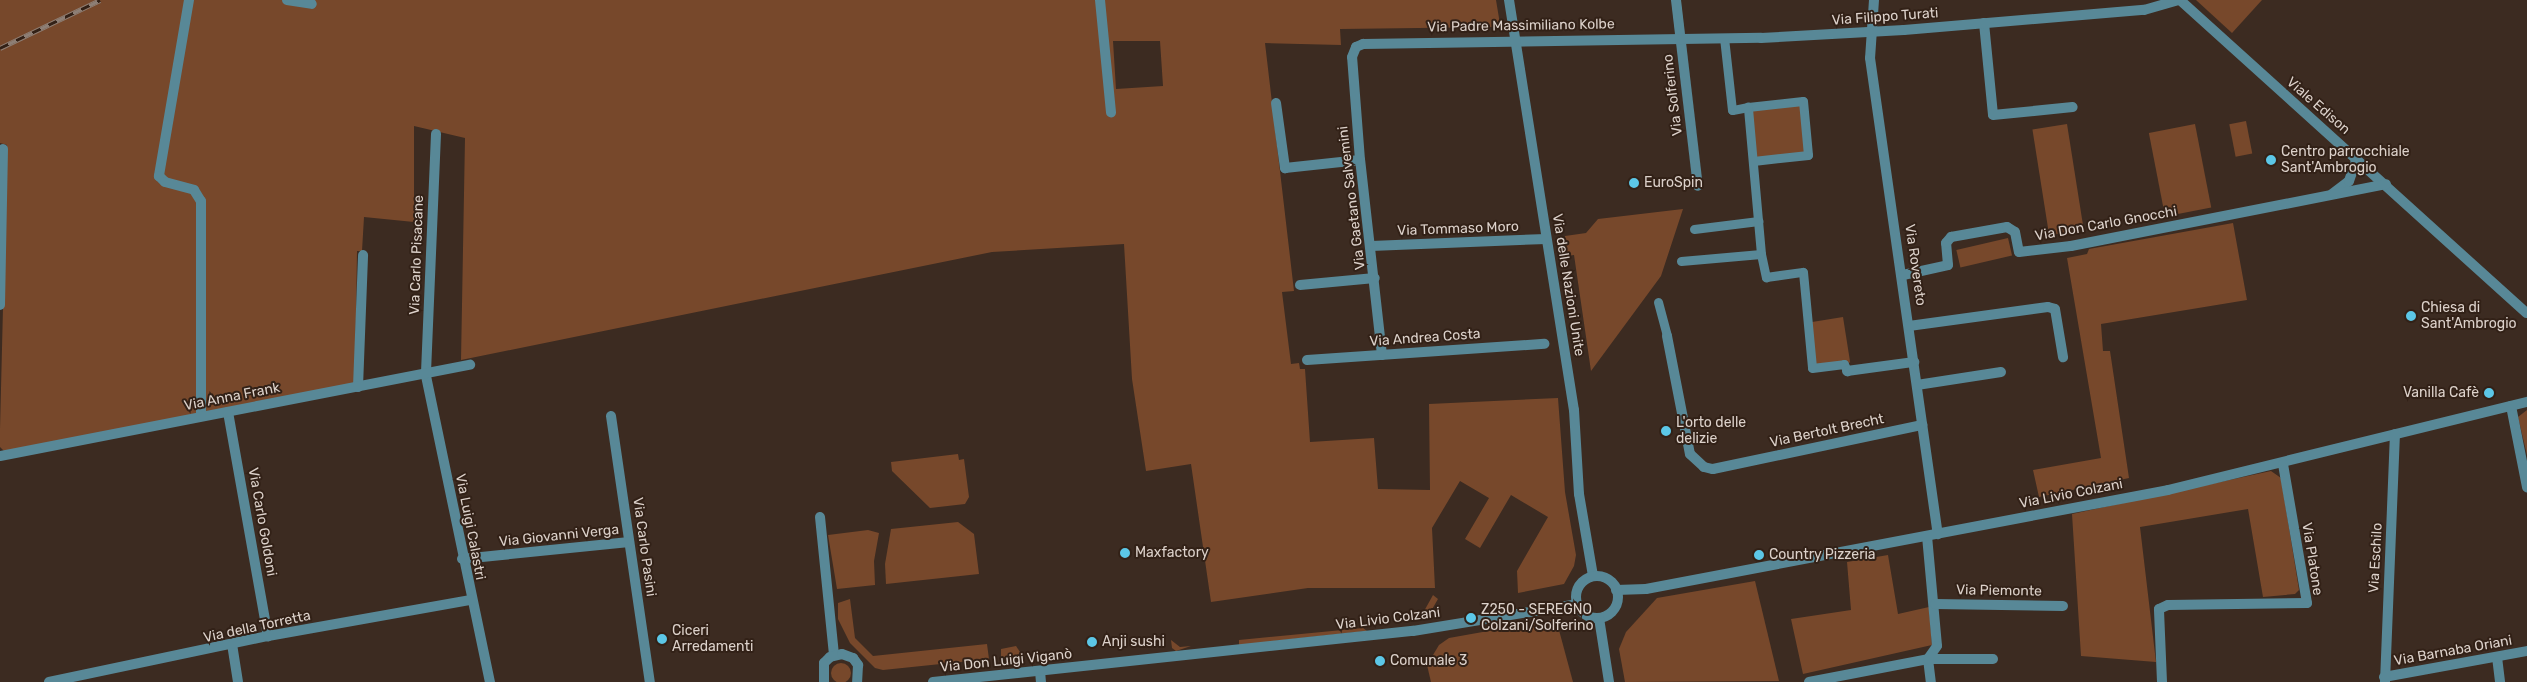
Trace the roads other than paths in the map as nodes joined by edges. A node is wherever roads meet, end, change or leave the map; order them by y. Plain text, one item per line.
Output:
1 (189, 0) edge
2 (287, 0) edge
3 (1100, 0) edge
4 (1509, 0) edge
5 (1676, 0) edge
6 (1874, 0) edge
7 (2180, 0) edge
8 (312, 4) dead end
9 (1984, 23) junction
10 (1872, 32) junction
11 (1680, 37) junction
12 (1724, 38) junction
13 (1516, 40) junction
14 (1363, 44) joint
15 (1276, 103) dead end
16 (1748, 107) junction
17 (2073, 107) dead end
18 (1111, 112) dead end
19 (436, 134) dead end
20 (3, 149) dead end
21 (2357, 158) junction
22 (1360, 160) junction
23 (1753, 161) junction
24 (2386, 184) junction
25 (1698, 186) dead end
26 (2329, 196) junction
27 (1759, 221) junction
28 (1694, 229) dead end
29 (1546, 239) junction
30 (1371, 246) junction
31 (1760, 254) junction
32 (363, 255) dead end
33 (1681, 261) dead end
34 (1903, 275) junction
35 (1375, 278) junction
36 (1300, 285) dead end
37 (1658, 302) dead end
38 (0, 305) edge
39 (2527, 312) edge
40 (1909, 326) junction
41 (1667, 336) joint
42 (1544, 344) dead end
43 (1382, 355) junction
44 (2063, 357) dead end
45 (1307, 360) dead end
46 (1914, 362) junction
47 (470, 365) dead end
48 (1847, 371) joint
49 (2001, 372) dead end
50 (426, 376) junction
51 (1917, 385) junction
52 (358, 387) junction
53 (2527, 402) edge
54 (2512, 406) junction
55 (228, 412) junction
56 (201, 416) junction
57 (611, 416) dead end
58 (1922, 425) junction
59 (2395, 434) junction
60 (0, 456) edge
61 (2283, 464) junction
62 (2527, 487) edge
63 (820, 517) dead end
64 (1938, 534) junction
65 (1927, 536) junction
66 (629, 542) junction
67 (462, 559) junction
68 (1593, 576) junction
69 (1616, 590) junction
70 (471, 600) junction
71 (1577, 604) junction
72 (1935, 604) junction
73 (2063, 606) dead end
74 (1599, 618) junction
75 (268, 636) junction
76 (232, 644) junction
77 (2527, 651) edge
78 (1201, 654) joint
79 (834, 656) junction
80 (2497, 657) junction
81 (1993, 658) dead end
82 (1928, 659) junction
83 (1040, 671) junction
84 (862, 680) edge
85 (2385, 680) edge
86 (822, 681) edge
87 (49, 682) edge
88 (238, 682) edge
89 (490, 682) edge
90 (650, 682) edge
91 (933, 682) edge
92 (1041, 682) edge
93 (1609, 682) edge
94 (1809, 682) edge
95 (1931, 682) edge
96 (2162, 682) edge
97 (2500, 682) edge

1 - 56 street
2 - 8 street
3 - 18 street
4 - 13 street, Via delle Nazioni Unite
5 - 11 street, Via Solferino
6 - 10 street, Via Rovereto
7 - 9 street, Via Filippo Turati
7 - 21 street, Viale Edison
9 - 10 street, Via Filippo Turati
9 - 17 street
10 - 12 street, Via Filippo Turati
10 - 34 street, Via Rovereto
11 - 12 street, Via Filippo Turati
11 - 13 street, Via Padre Massimiliano Kolbe
11 - 25 street, Via Solferino
12 - 16 street
13 - 14 street, Via Padre Massimiliano Kolbe
13 - 29 street, Via delle Nazioni Unite
14 - 22 street, Via Gaetano Salvemini
15 - 22 street
16 - 23 street
16 - 23 street
19 - 50 street, Via Carlo Pisacane
20 - 38 street
21 - 24 street, Viale Edison
21 - 26 street, Via Don Carlo Gnocchi
22 - 30 street, Via Gaetano Salvemini
23 - 27 street
24 - 26 street, Via Don Carlo Gnocchi
24 - 39 street, Viale Edison
26 - 34 street, Via Don Carlo Gnocchi
27 - 28 street
27 - 31 street
29 - 30 street, Via Tommaso Moro
29 - 68 street, Via delle Nazioni Unite
30 - 35 street, Via Gaetano Salvemini
31 - 33 street
31 - 48 street
32 - 52 street
34 - 40 street, Via Rovereto
35 - 36 street
35 - 43 street, Via Gaetano Salvemini
37 - 41 street, Via Bertolt Brecht
40 - 44 street
40 - 46 street, Via Rovereto
41 - 58 street, Via Bertolt Brecht
42 - 43 street, Via Andrea Costa
43 - 45 street, Via Andrea Costa
46 - 48 street
46 - 51 street, Via Rovereto
47 - 50 street, Via Anna Frank
49 - 51 street
50 - 52 street, Via Anna Frank
50 - 67 street, Via Luigi Calastri
51 - 58 street, Via Rovereto
52 - 55 street, Via Anna Frank
53 - 54 street, Via Livio Colzani
54 - 59 street, Via Livio Colzani
54 - 62 street
55 - 56 street, Via Anna Frank
55 - 75 street, Via Carlo Goldoni
56 - 60 street, Via Anna Frank
57 - 66 street, Via Carlo Pasini
58 - 64 street, Via Rovereto
59 - 61 street, Via Livio Colzani
59 - 85 street, Via Eschilo
61 - 64 street, Via Livio Colzani
61 - 96 street, Via Platone
63 - 79 street
64 - 65 street, Via Livio Colzani
65 - 69 street, Via Livio Colzani
65 - 72 street
66 - 67 street, Via Giovanni Verga
66 - 90 street, Via Carlo Pasini
67 - 70 street, Via Luigi Calastri
68 - 69 street
68 - 71 street
69 - 74 street
70 - 75 street, Via della Torretta
70 - 89 street, Via Luigi Calastri
71 - 74 street
71 - 78 street, Via Livio Colzani
72 - 73 street, Via Piemonte
72 - 82 street
74 - 93 street
75 - 76 street, Via della Torretta
76 - 87 street, Via della Torretta
76 - 88 street
77 - 80 street, Via Barnaba Oriani
78 - 83 street, Via Don Luigi Viganò
79 - 84 street
79 - 86 street
80 - 85 street, Via Barnaba Oriani
80 - 97 street
81 - 82 street
82 - 94 street
82 - 95 street
83 - 91 street, Via Don Luigi Viganò
83 - 92 street

